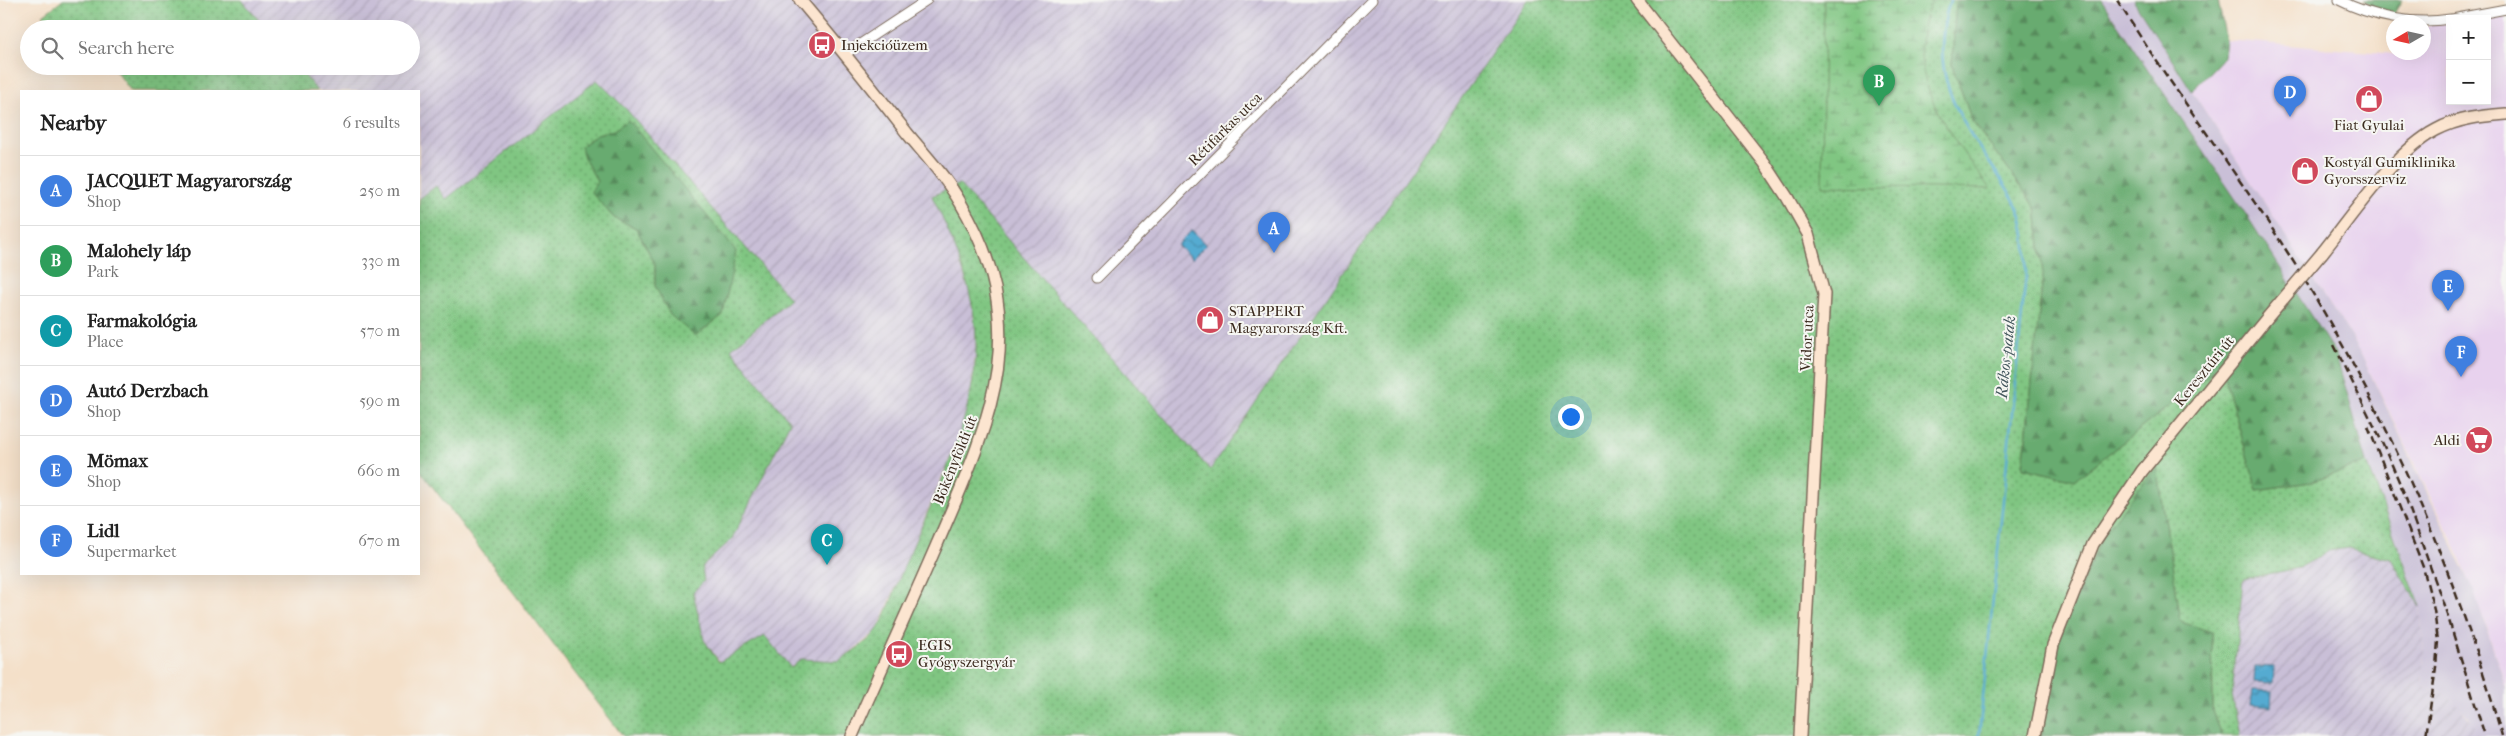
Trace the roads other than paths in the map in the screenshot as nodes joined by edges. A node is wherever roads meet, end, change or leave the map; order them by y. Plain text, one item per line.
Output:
1 (800, 0) edge
2 (927, 0) edge
3 (1372, 0) edge
4 (1637, 0) edge
5 (2339, 0) edge
6 (2506, 9) edge
7 (2473, 15) edge
8 (2446, 19) edge
9 (845, 54) junction
10 (2506, 114) edge
11 (1097, 278) dead end
12 (852, 736) edge
13 (1800, 736) edge
14 (2035, 736) edge

1 - 9 street, Bökényföldi út
2 - 9 street
3 - 11 street, Rétifarkas utca
4 - 13 street, Vidor utca
5 - 8 street
6 - 7 street
9 - 12 street, Bökényföldi út
10 - 14 street, Keresztúri út, bridge

